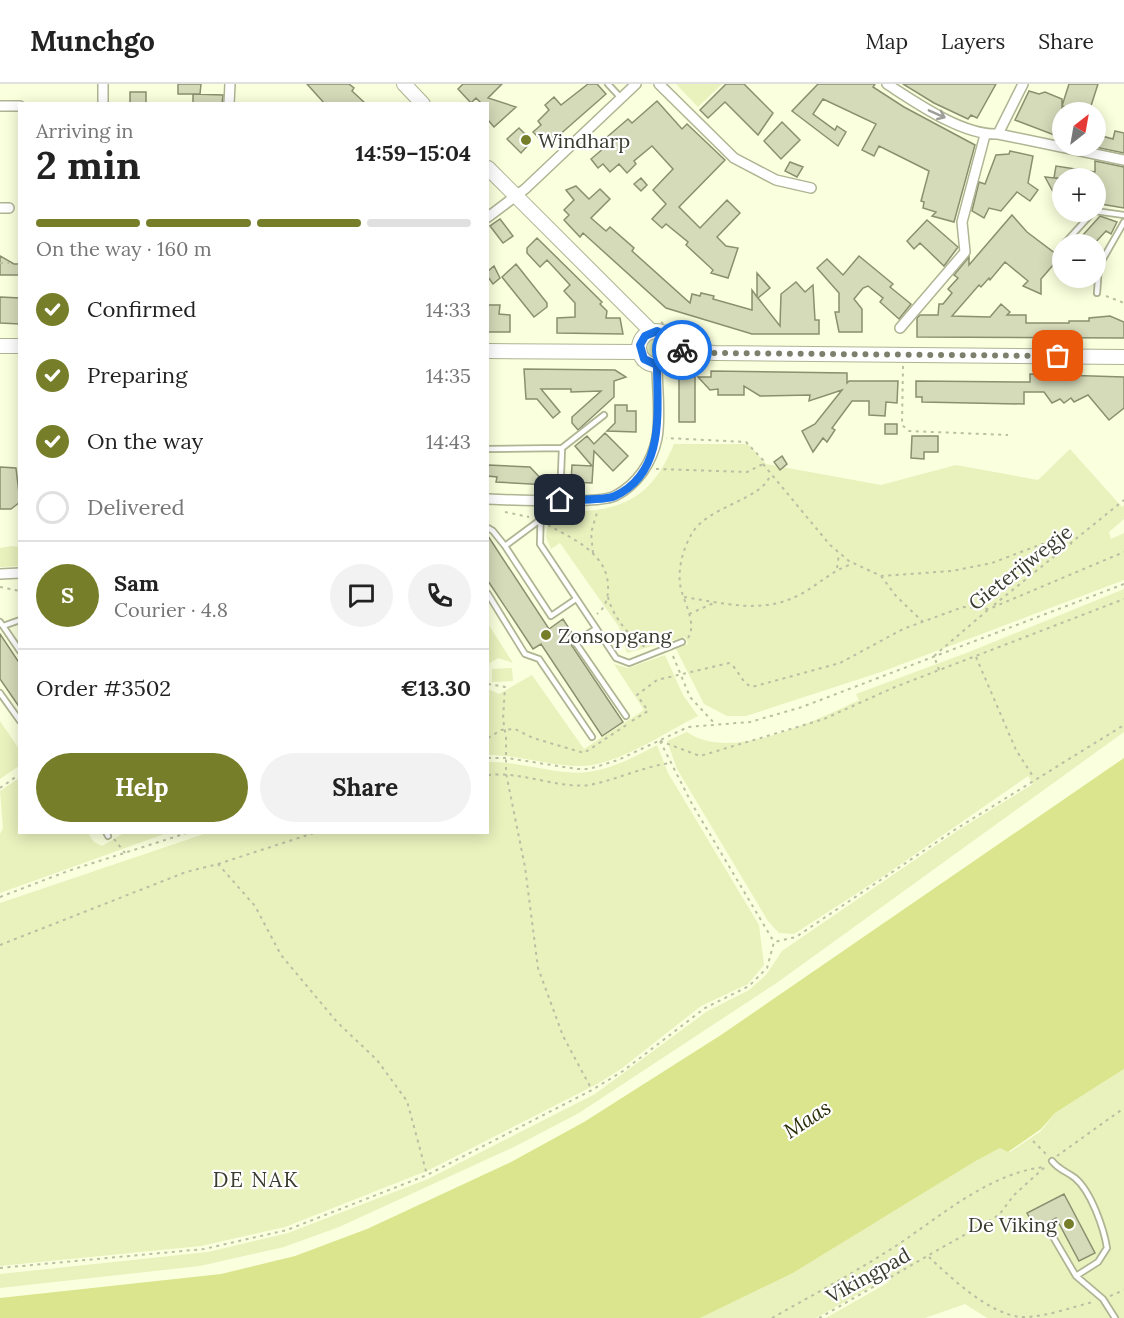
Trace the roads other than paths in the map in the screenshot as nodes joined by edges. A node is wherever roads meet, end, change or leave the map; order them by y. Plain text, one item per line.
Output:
1 (103, 84) edge
2 (230, 84) edge
3 (404, 84) edge
4 (608, 84) edge
5 (636, 84) edge
6 (659, 84) edge
7 (887, 84) edge
8 (1023, 84) edge
9 (621, 98) junction
10 (103, 102) edge
11 (229, 102) edge
12 (421, 102) edge
13 (0, 106) edge
14 (18, 106) edge
15 (998, 134) junction
16 (985, 135) junction
17 (1124, 160) edge
18 (489, 169) edge
19 (811, 188) dead end
20 (516, 196) junction
21 (1106, 213) edge
22 (1124, 215) edge
23 (489, 216) edge
24 (1084, 222) edge
25 (1124, 222) edge
26 (1074, 234) edge
27 (1097, 293) road end
28 (649, 328) junction
29 (900, 328) dead end
30 (0, 346) edge
31 (18, 346) edge
32 (677, 350) junction
33 (489, 351) edge
34 (636, 352) junction
35 (1124, 357) edge
36 (657, 369) junction
37 (604, 415) dead end
38 (562, 448) junction
39 (489, 449) edge
40 (489, 499) edge
41 (560, 500) junction
42 (540, 501) junction
43 (540, 520) junction
44 (489, 529) edge
45 (505, 546) junction
46 (18, 573) edge
47 (0, 574) edge
48 (489, 596) edge
49 (576, 599) junction
50 (18, 620) edge
51 (2, 624) edge
52 (596, 629) junction
53 (682, 642) road end
54 (18, 648) edge
55 (0, 693) edge
56 (626, 716) dead end
57 (18, 718) edge
58 (592, 737) dead end
59 (1052, 1161) road end
60 (1048, 1230) dead end
61 (1076, 1276) junction
62 (1115, 1318) edge

1 - 10 street
2 - 11 street
3 - 12 street
4 - 9 lane
5 - 9 street
6 - 19 street
7 -> 16 street
8 - 15 street
9 - 20 street
13 - 14 street
15 - 16 street
15 - 17 street
16 - 29 street
18 - 20 street
20 - 23 street
20 - 28 street
21 - 22 lane
24 - 26 lane
25 - 27 lane
28 - 32 street
28 - 34 street
30 - 31 street
32 - 35 street
32 - 36 street
33 - 34 street
34 - 36 street
36 - 41 street
37 - 38 lane
38 - 39 lane
38 - 41 lane
40 - 42 street
41 - 42 street
42 - 43 lane
43 - 45 lane
43 - 49 lane
44 - 45 lane
45 - 49 lane
46 - 47 street
48 - 58 lane
49 - 52 lane
50 - 51 lane
51 - 54 lane
52 - 53 lane
52 - 56 lane
55 - 57 lane
59 - 61 lane
60 - 61 lane
61 - 62 lane

